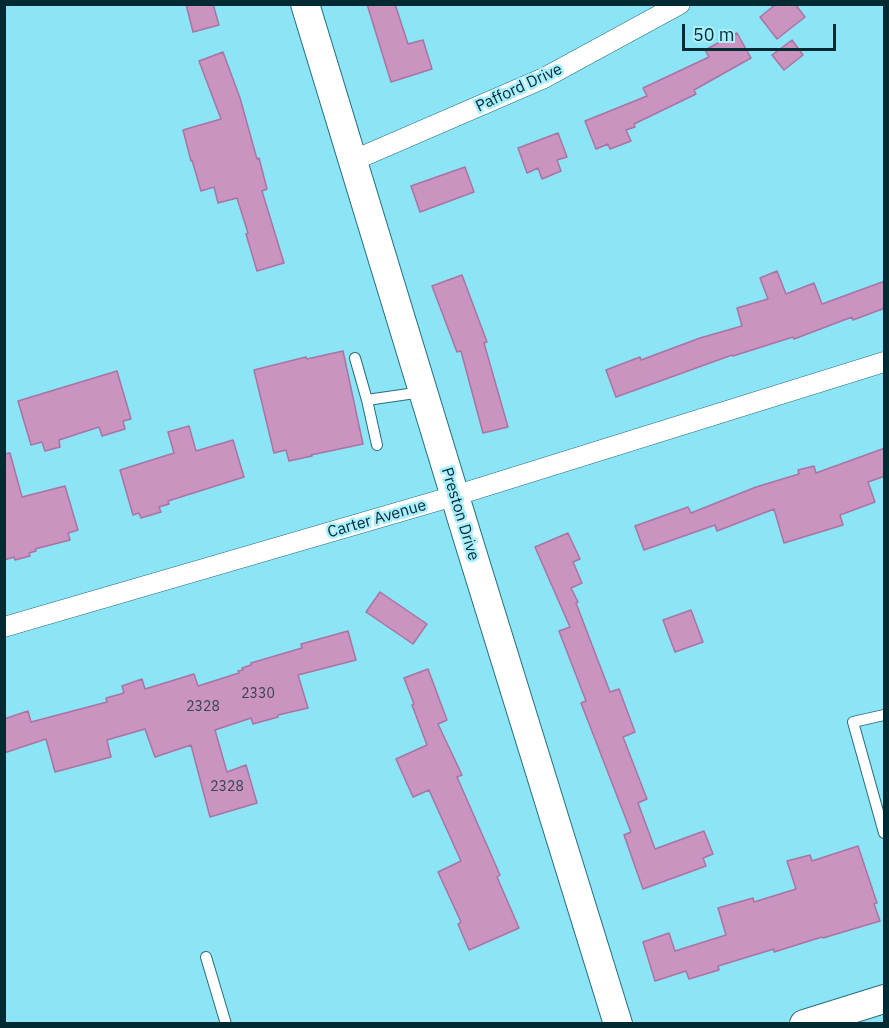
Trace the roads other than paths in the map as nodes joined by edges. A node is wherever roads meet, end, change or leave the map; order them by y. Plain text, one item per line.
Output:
1 (304, 4) edge
2 (681, 4) edge
3 (352, 161) junction
4 (355, 358) dead end
5 (885, 362) edge
6 (422, 392) junction
7 (367, 400) junction
8 (377, 445) dead end
9 (453, 496) junction
10 (4, 627) edge
11 (885, 715) edge
12 (885, 833) edge
13 (206, 957) dead end
14 (885, 999) edge
15 (226, 1023) edge
16 (618, 1023) edge
17 (804, 1023) edge

1 - 3 street, Preston Drive
2 - 3 street, Pafford Drive
3 - 6 street, Preston Drive
4 - 7 lane
5 - 9 street, Carter Avenue
6 - 7 lane
6 - 9 street, Preston Drive
7 - 8 lane
9 - 10 street, Carter Avenue
9 - 16 street, Preston Drive
11 - 12 lane
13 - 15 lane
14 - 17 street

